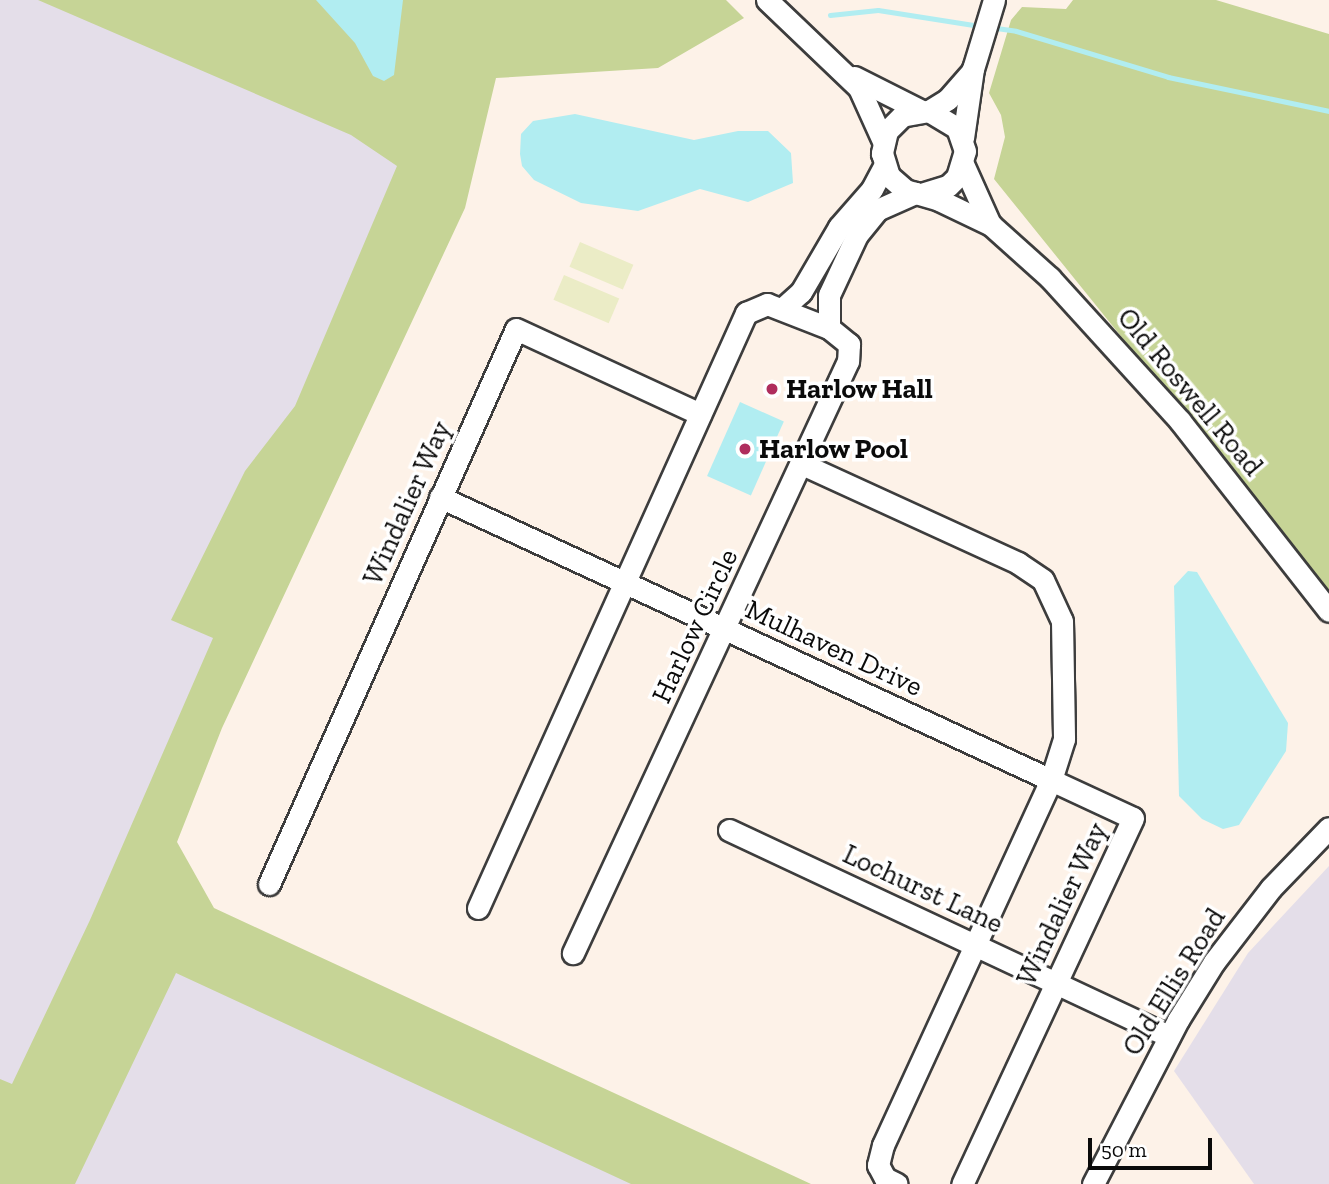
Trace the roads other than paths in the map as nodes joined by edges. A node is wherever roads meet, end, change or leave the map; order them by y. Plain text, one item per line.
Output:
1 (767, 0) edge
2 (994, 0) edge
3 (973, 69) junction
4 (843, 71) junction
5 (925, 111) junction
6 (963, 138) junction
7 (883, 141) junction
8 (963, 164) junction
9 (884, 166) junction
10 (918, 194) junction
11 (991, 225) junction
12 (783, 308) junction
13 (829, 328) junction
14 (700, 414) junction
15 (802, 464) junction
16 (440, 497) junction
17 (625, 582) junction
18 (1329, 611) edge
19 (724, 628) junction
20 (1051, 780) junction
21 (1329, 828) edge
22 (729, 830) dead end
23 (269, 884) dead end
24 (478, 908) dead end
25 (976, 944) junction
26 (573, 953) dead end
27 (1057, 982) junction
28 (1169, 1036) junction
29 (897, 1184) edge
30 (962, 1184) edge
31 (1093, 1184) edge

1 - 4 street
2 - 3 street
3 - 5 street
3 - 6 street, Old Roswell Road
4 - 5 street
4 - 7 street
5 - 6 street
5 - 7 street
6 - 8 street, Old Roswell Road
7 - 9 street
8 - 10 street
8 - 11 street, Old Roswell Road
9 - 10 street, Old Roswell Road
9 - 12 street
10 - 11 street, Old Roswell Road
10 - 13 street
11 - 18 street, Old Roswell Road
12 - 13 street, Harlow Circle
12 - 14 street, Harlow Circle
13 - 15 street, Harlow Circle
14 - 16 street, Windalier Way
14 - 17 street, Harlow Circle
15 - 19 street, Harlow Circle
15 - 20 street
16 - 17 street, Mulhaven Drive
16 - 23 street, Windalier Way
17 - 19 street, Mulhaven Drive
17 - 24 street, Harlow Circle
19 - 20 street, Mulhaven Drive
19 - 26 street, Harlow Circle
20 - 25 street
20 - 27 street, Windalier Way
21 - 28 street, Old Ellis Road
22 - 25 street, Lochurst Lane
25 - 27 street, Lochurst Lane
25 - 29 street
27 - 28 street, Lochurst Lane
27 - 30 street, Windalier Way
28 - 31 street, Old Ellis Road

